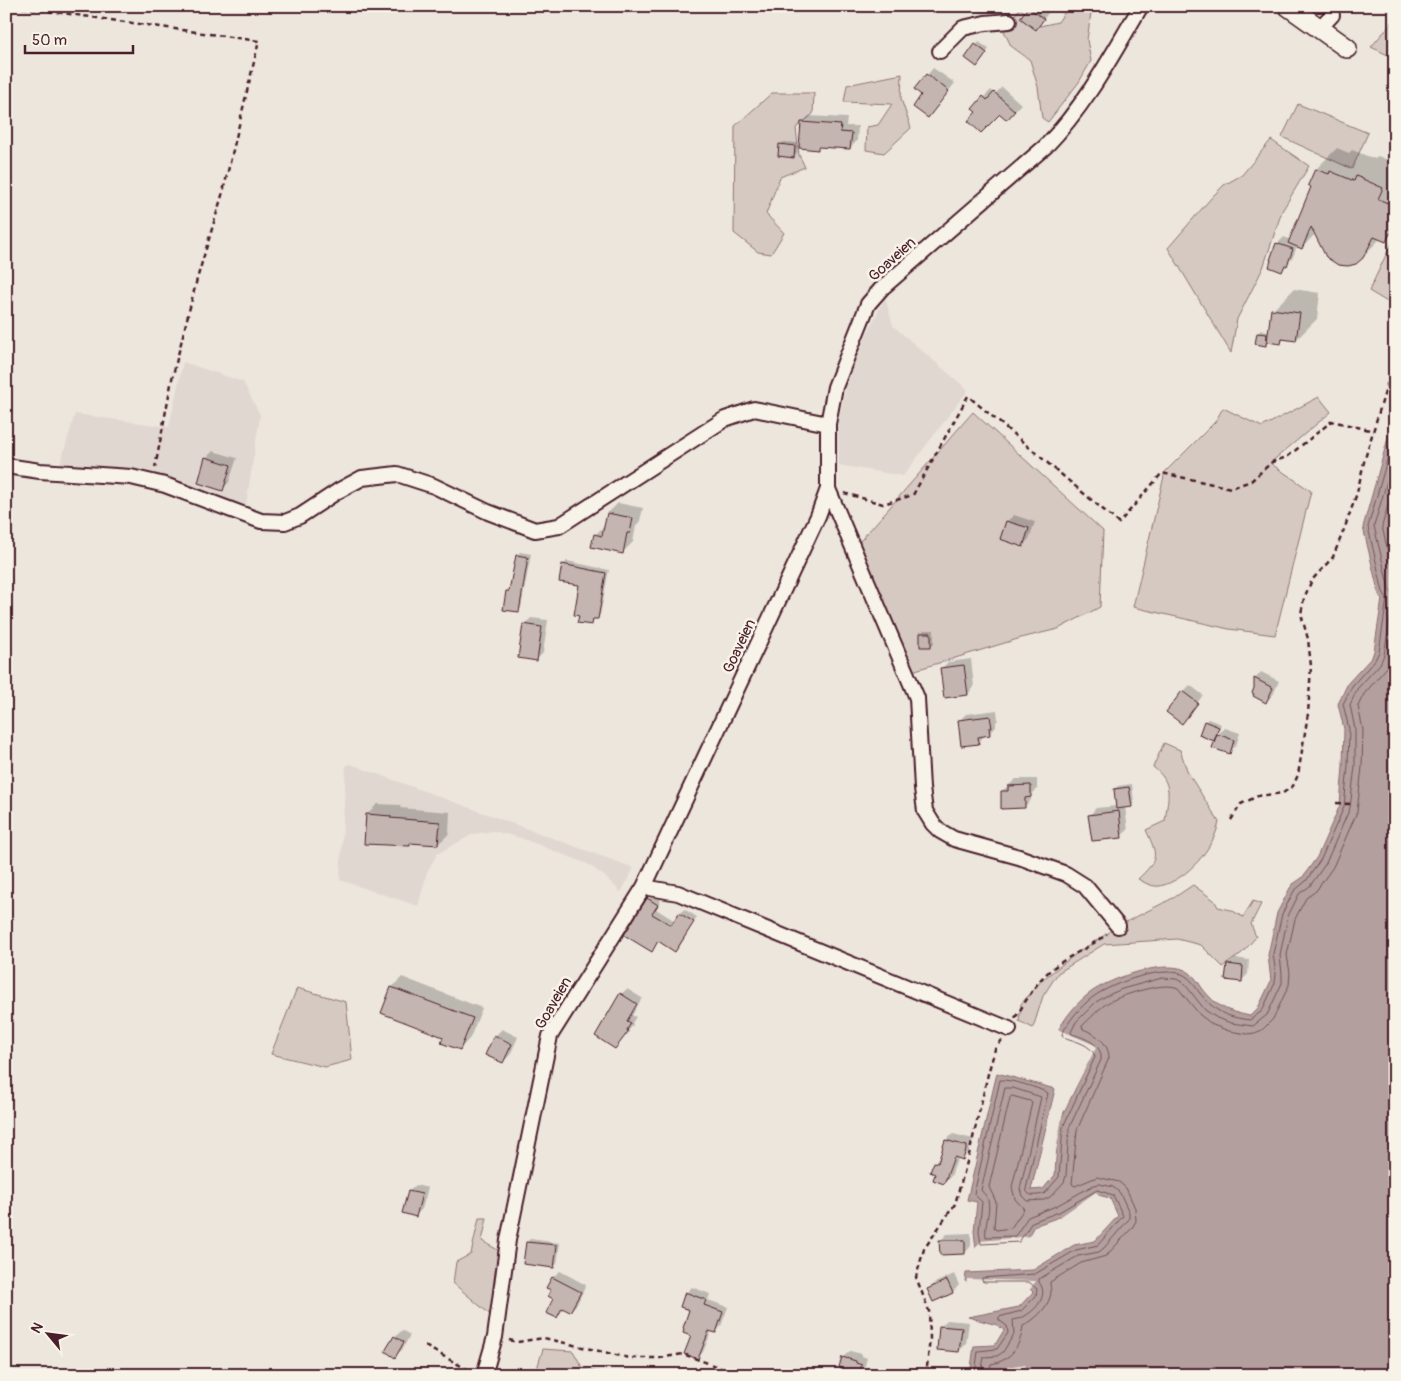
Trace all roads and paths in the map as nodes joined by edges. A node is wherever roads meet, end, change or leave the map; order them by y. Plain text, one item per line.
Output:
1 (13, 6) edge
2 (1141, 6) edge
3 (1288, 6) edge
4 (1332, 15) dead end
5 (1009, 21) dead end
6 (1319, 29) junction
7 (1347, 48) dead end
8 (940, 52) dead end
9 (1395, 358) edge
10 (828, 424) junction
11 (1374, 431) junction
12 (6, 466) edge
13 (152, 482) junction
14 (828, 489) junction
15 (1336, 803) dead end
16 (1350, 804) dead end
17 (1231, 820) dead end
18 (644, 887) junction
19 (1118, 926) joint
20 (1008, 1029) junction
21 (495, 1338) junction
22 (425, 1346) dead end
23 (477, 1375) edge
24 (484, 1375) edge
25 (740, 1375) edge
26 (924, 1375) edge

1 - 13 path
2 - 10 street, Goaveien
3 - 6 main road
4 - 6 street
5 - 8 street
6 - 7 main road
9 - 11 path
10 - 13 street
10 - 14 street, Goaveien
11 - 14 path
11 - 17 path
12 - 13 street
14 - 18 street, Goaveien
14 - 19 street
15 - 16 path
18 - 20 street
18 - 21 street, Goaveien
19 - 20 path
20 - 26 path
21 - 24 street, Goaveien
21 - 25 path
22 - 23 path

